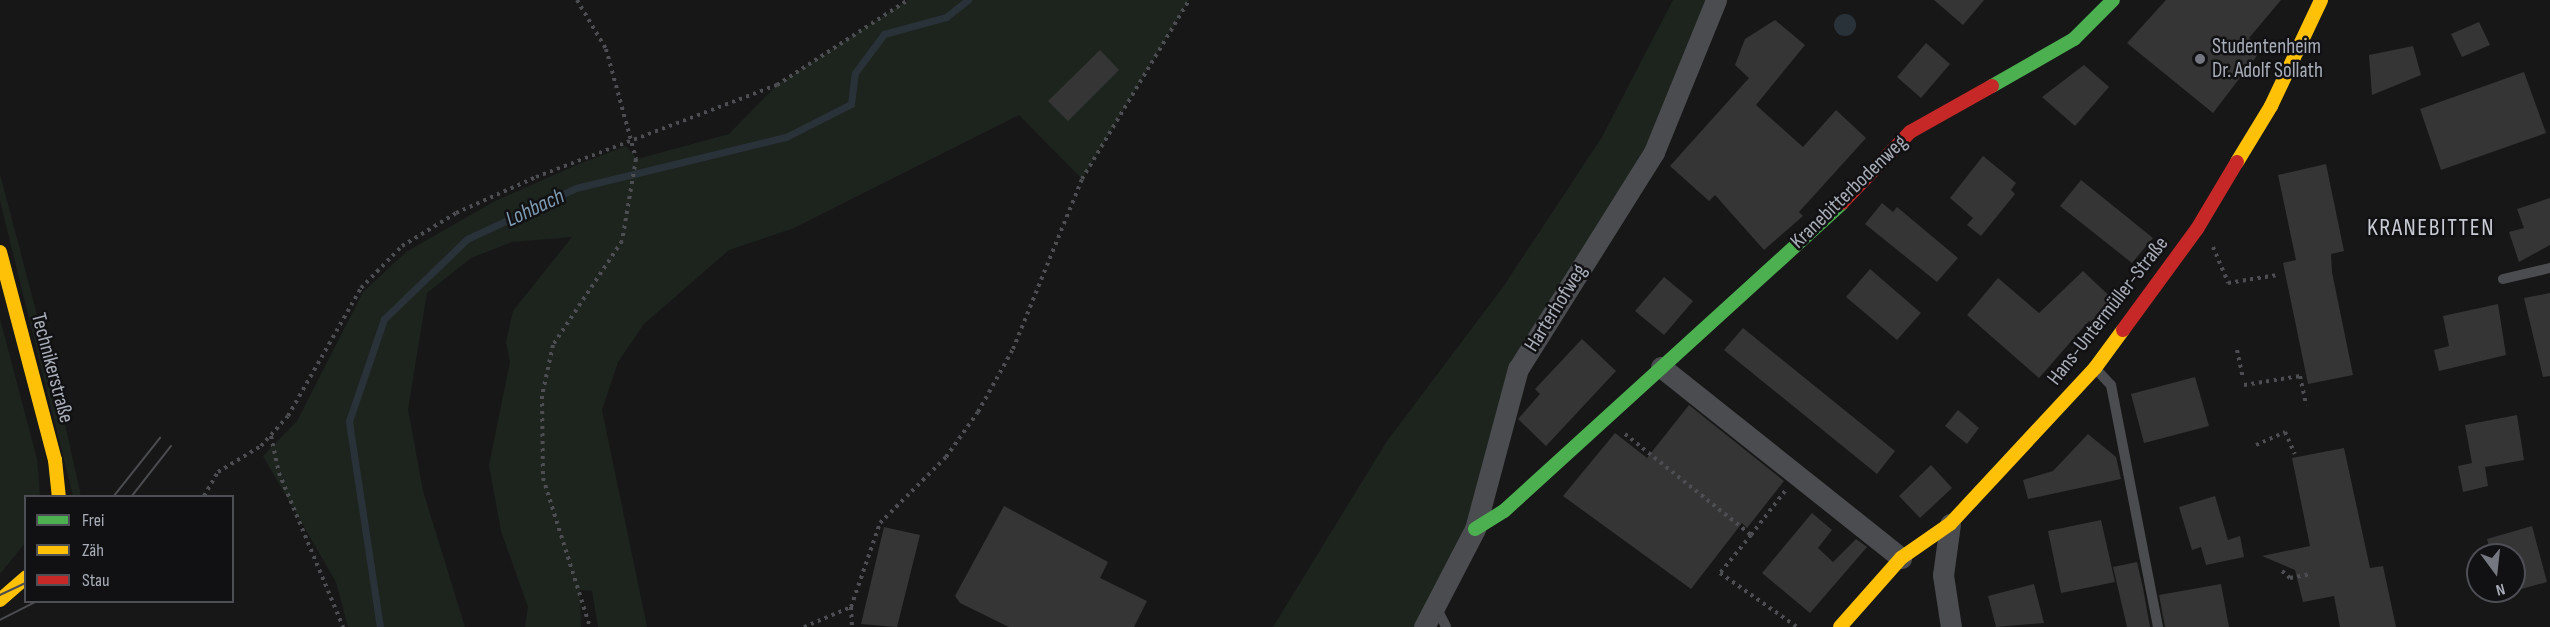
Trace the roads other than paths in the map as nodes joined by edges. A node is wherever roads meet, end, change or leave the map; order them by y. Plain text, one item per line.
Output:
1 (1716, 0) edge
2 (2114, 0) edge
3 (2321, 0) edge
4 (0, 252) edge
5 (2550, 268) edge
6 (2503, 279) dead end
7 (1661, 367) junction
8 (2096, 368) junction
9 (59, 495) edge
10 (1950, 524) junction
11 (1475, 529) junction
12 (1901, 558) junction
13 (24, 579) edge
14 (0, 600) edge
15 (1436, 604) junction
16 (1424, 627) edge
17 (1446, 627) edge
18 (1840, 627) edge
19 (1951, 627) edge
20 (2158, 627) edge

1 - 11 street, Harterhofweg
2 - 7 street, Kranebitterbodenweg
3 - 8 street, Hans-Untermüller-Straße
4 - 9 street, Technikerstraße
5 - 6 lane
7 - 11 street, Kranebitterbodenweg
7 - 12 street
8 - 10 street, Hans-Untermüller-Straße
8 - 20 lane
10 - 12 street, Hans-Untermüller-Straße
10 - 19 street
11 - 15 street, Harterhofweg
12 - 18 street, Hans-Untermüller-Straße
13 - 14 street
15 - 16 street, Harterhofweg
15 - 17 lane

